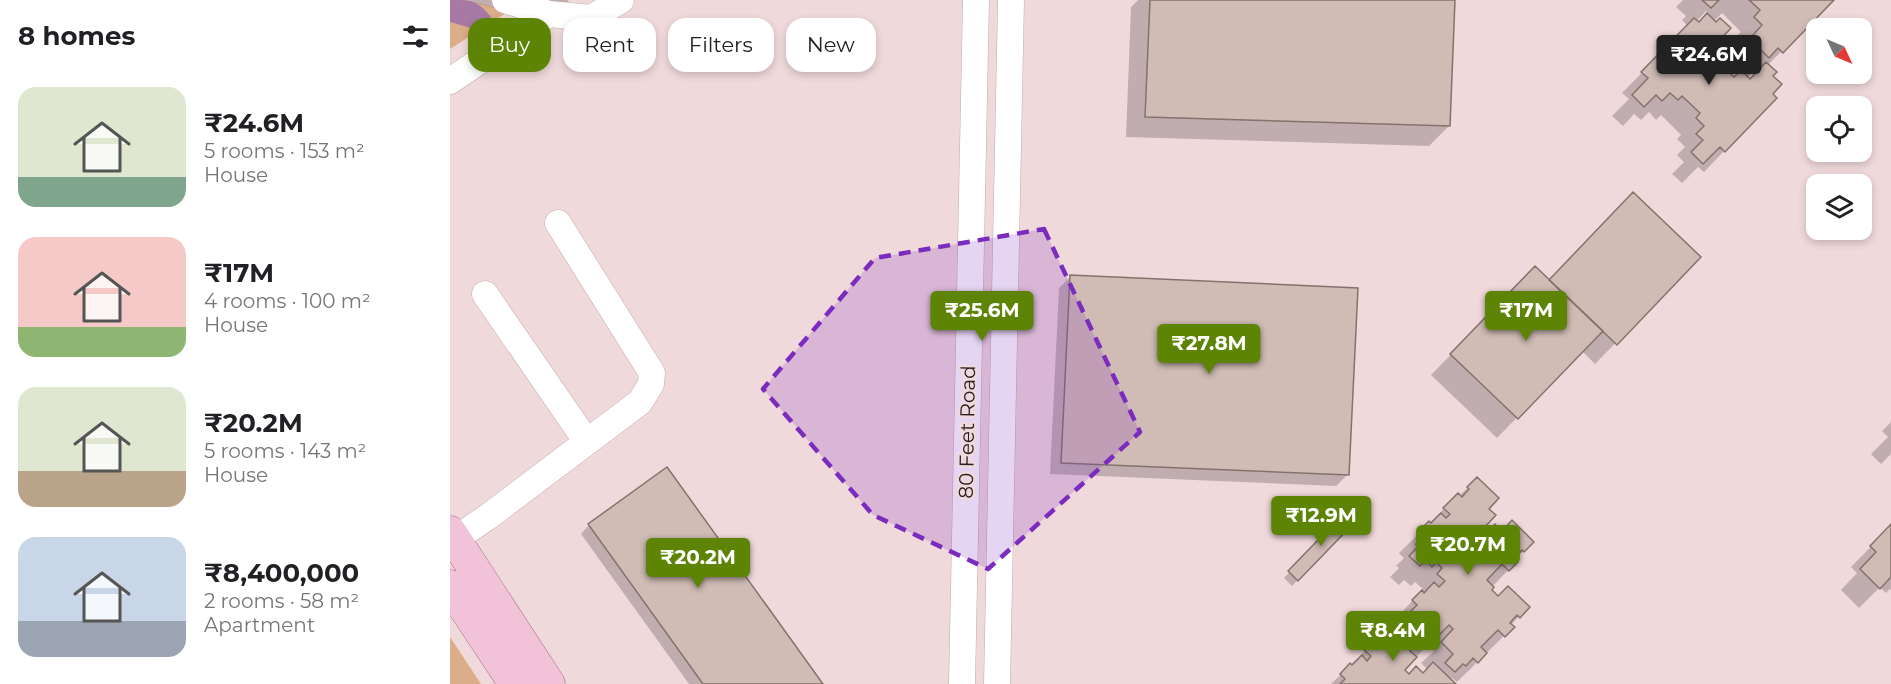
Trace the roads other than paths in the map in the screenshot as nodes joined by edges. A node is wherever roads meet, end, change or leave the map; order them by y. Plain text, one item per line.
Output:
1 (505, 0) edge
2 (621, 0) edge
3 (976, 0) edge
4 (1011, 0) edge
5 (549, 14) junction
6 (450, 81) edge
7 (558, 223) dead end
8 (485, 294) dead end
9 (587, 442) junction
10 (452, 535) edge
11 (450, 586) edge
12 (515, 684) edge
13 (549, 684) edge
14 (962, 684) edge
15 (997, 684) edge

1 - 5 street
2 - 5 street
3 - 14 street, 80 Feet Road
4 - 15 street, 80 Feet Road
5 - 6 street
7 - 9 street
8 - 9 street
9 - 10 street
10 - 13 main road
11 - 12 main road

